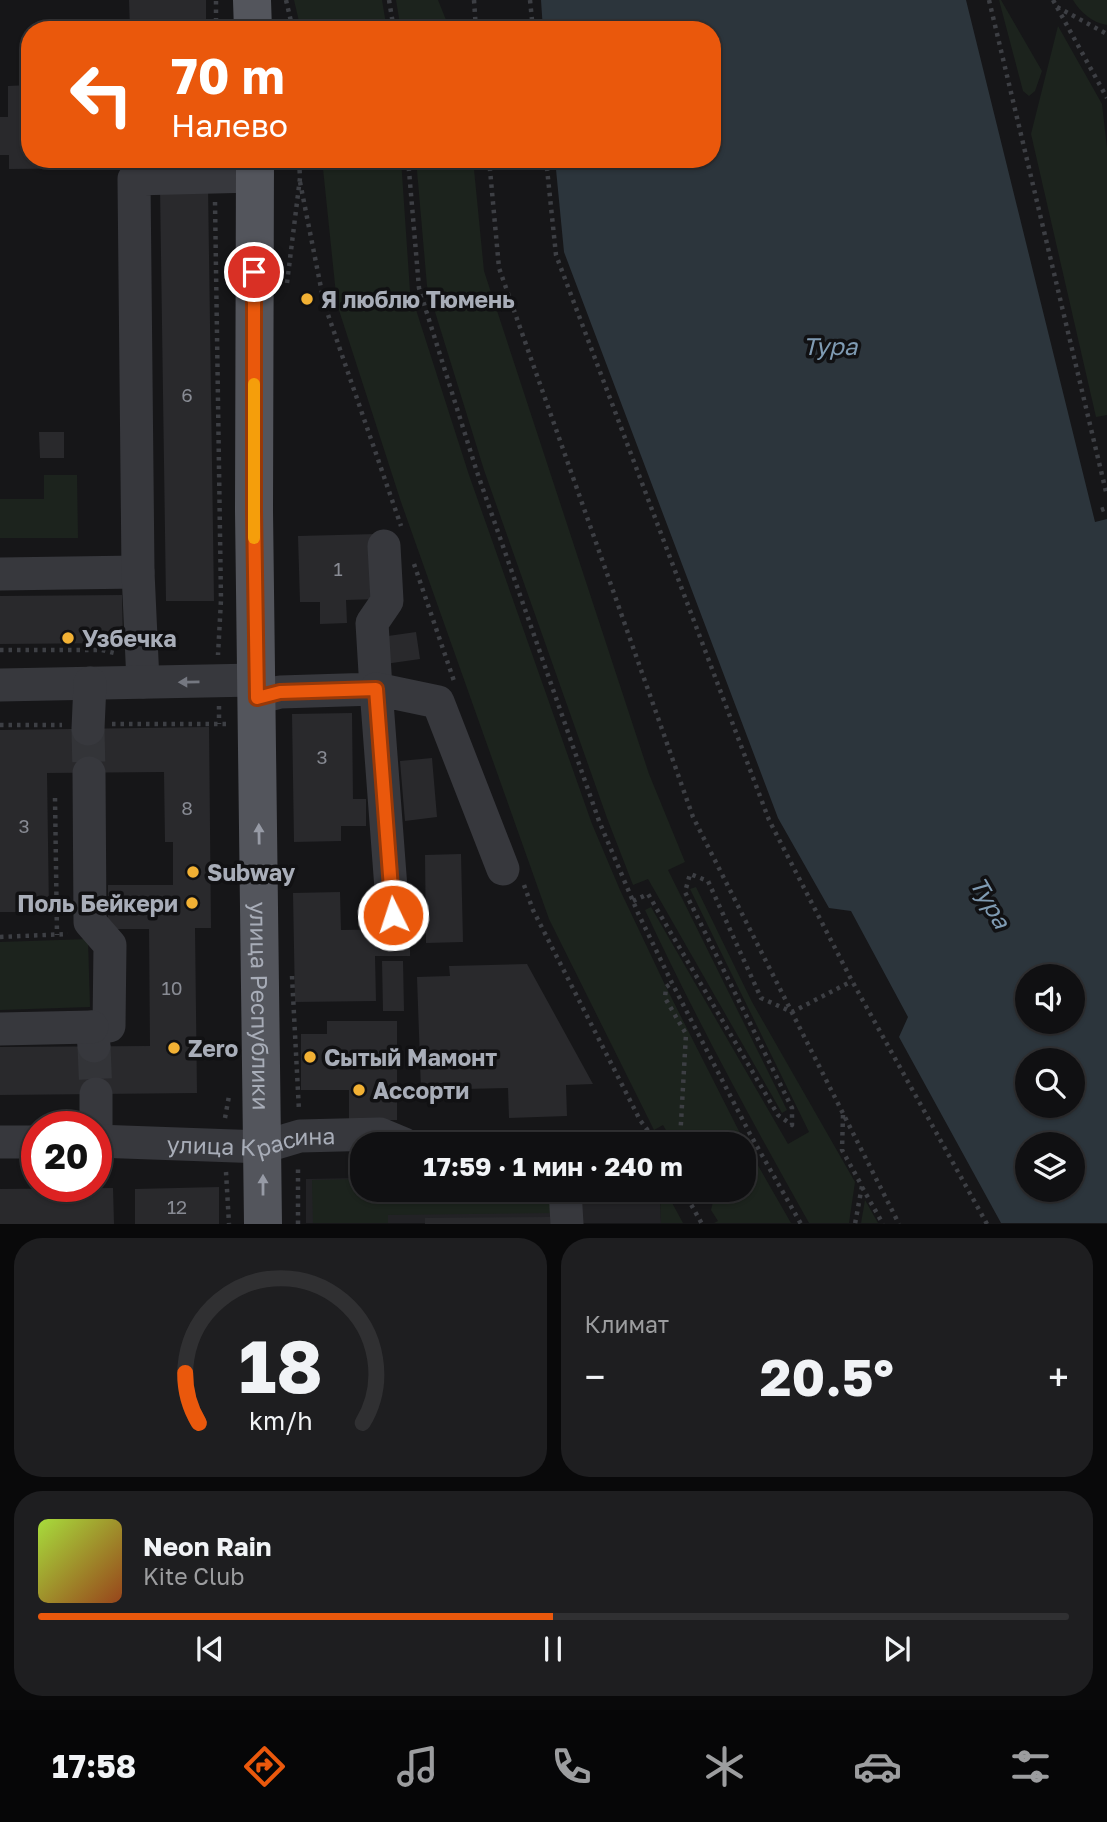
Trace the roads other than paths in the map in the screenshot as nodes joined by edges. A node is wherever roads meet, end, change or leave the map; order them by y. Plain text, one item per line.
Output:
1 (251, 0) edge
2 (252, 21) edge
3 (255, 168) edge
4 (398, 542) road end
5 (138, 572) junction
6 (0, 574) edge
7 (143, 682) junction
8 (90, 683) junction
9 (0, 685) edge
10 (257, 689) junction
11 (376, 689) junction
12 (88, 729) tunnel mouth
13 (89, 773) tunnel mouth
14 (513, 876) road end
15 (393, 915) dead end
16 (0, 1029) edge
17 (96, 1094) tunnel mouth
18 (96, 1111) edge
19 (350, 1135) edge
20 (0, 1142) edge
21 (21, 1142) edge
22 (112, 1142) edge
23 (263, 1147) junction
24 (566, 1202) edge
25 (263, 1223) edge
26 (567, 1223) edge

1 - 2 main road
3 - 5 street
3 - 10 main road, улица Республики
4 - 11 street
5 - 6 street
5 - 7 street
7 - 8 street
10 -> 7 street
8 - 9 street
8 - 12 street
10 - 11 street
23 -> 10 main road, улица Республики
11 - 14 street
11 - 15 street
13 - 16 street
17 - 18 street
19 - 23 street, улица Красина
20 - 21 street
22 - 23 street, улица Красина
25 -> 23 main road, улица Республики
24 - 26 street

